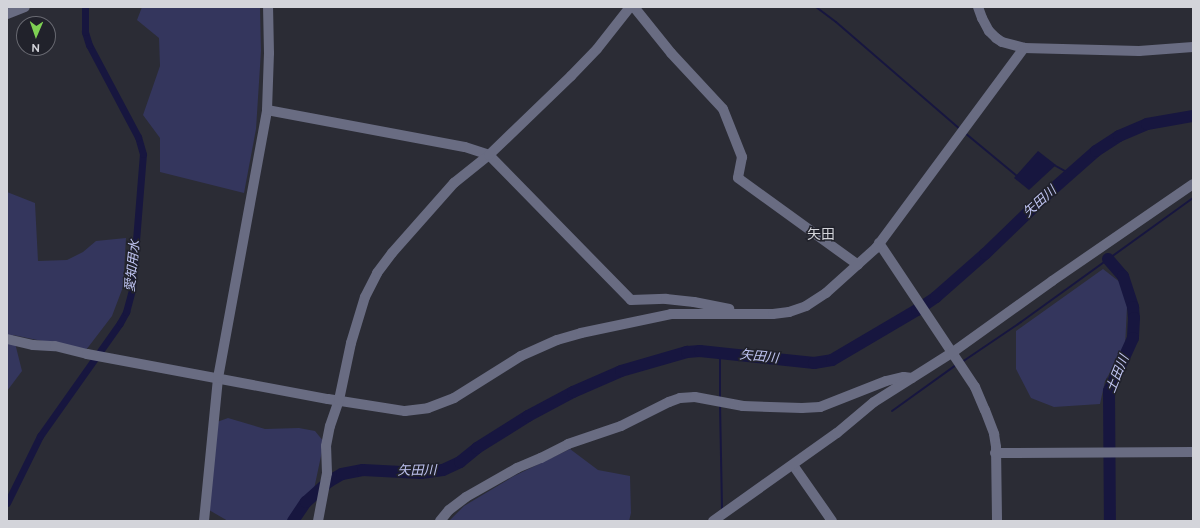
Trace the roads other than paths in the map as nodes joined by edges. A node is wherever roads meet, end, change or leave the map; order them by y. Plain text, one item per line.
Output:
1 (25, 7) edge
2 (268, 7) edge
3 (630, 7) edge
4 (634, 7) edge
5 (978, 7) edge
6 (7, 14) edge
7 (1193, 47) edge
8 (1024, 48) junction
9 (267, 110) junction
10 (489, 155) junction
11 (1193, 184) edge
12 (879, 243) junction
13 (858, 265) junction
14 (734, 314) junction
15 (7, 340) edge
16 (952, 352) junction
17 (218, 378) junction
18 (912, 378) junction
19 (339, 400) junction
20 (1193, 452) edge
21 (995, 453) junction
22 (793, 465) junction
23 (204, 521) edge
24 (318, 521) edge
25 (440, 521) edge
26 (713, 521) edge
27 (832, 521) edge
28 (998, 521) edge

1 - 6 street
2 - 9 street
3 - 10 street
4 - 13 street
5 - 8 street
7 - 8 street
8 - 12 street
9 - 10 street
9 - 17 street
10 - 14 street
10 - 19 street
11 - 16 street
12 - 13 street
12 - 16 street
13 - 14 street
14 - 19 street
15 - 17 street
16 - 18 street
16 - 21 street
17 - 19 street
17 - 23 street
18 - 22 street
18 - 25 street
19 - 24 street
20 - 21 street
21 - 28 street
22 - 26 street
22 - 27 street

